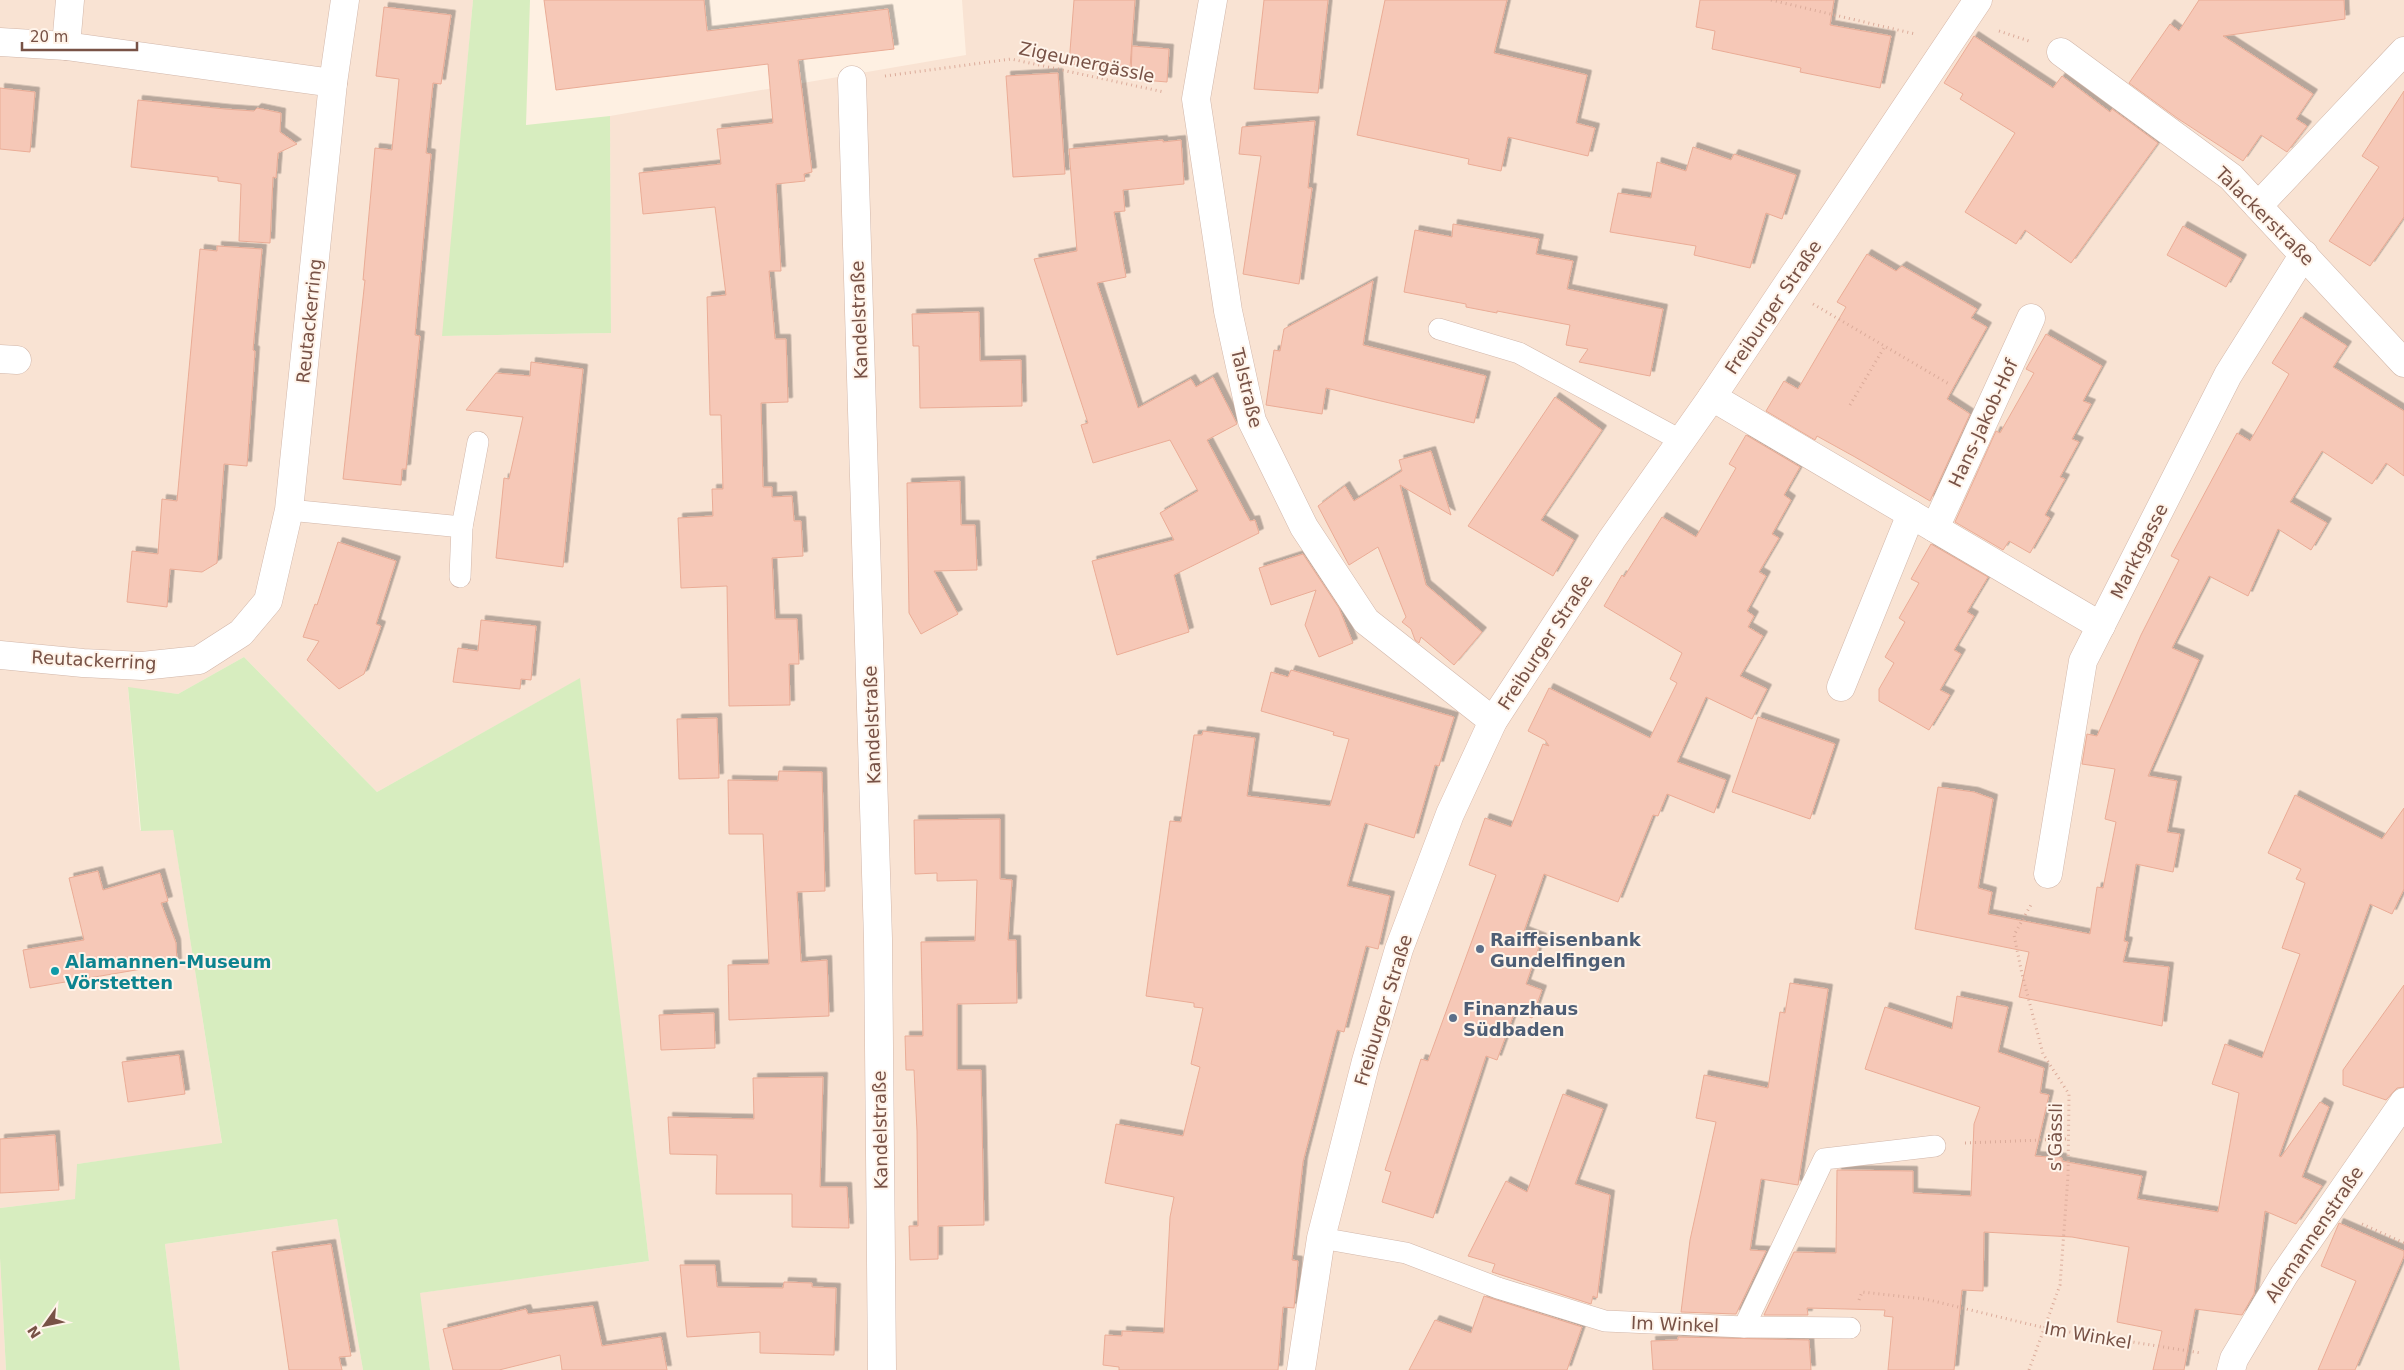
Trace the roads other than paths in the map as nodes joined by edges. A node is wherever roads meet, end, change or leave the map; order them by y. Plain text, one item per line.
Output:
1 (70, 0) edge
2 (345, 0) edge
3 (1213, 0) edge
4 (1978, 0) edge
5 (0, 42) edge
6 (66, 46) junction
7 (2404, 51) edge
8 (2061, 52) road end
9 (852, 80) road end
10 (333, 83) junction
11 (2258, 206) junction
12 (2304, 254) junction
13 (2031, 318) dead end
14 (1439, 329) dead end
15 (2404, 363) edge
16 (1712, 397) junction
17 (1682, 441) junction
18 (478, 442) dead end
19 (289, 510) junction
20 (1910, 514) junction
21 (462, 527) junction
22 (1935, 528) junction
23 (460, 577) dead end
24 (2101, 626) junction
25 (0, 655) edge
26 (1841, 687) dead end
27 (1493, 721) junction
28 (2048, 874) road end
29 (2404, 1102) edge
30 (1935, 1146) road end
31 (1322, 1238) junction
32 (1744, 1327) junction
33 (1850, 1328) road end
34 (2233, 1364) edge
35 (882, 1370) edge
36 (1301, 1370) edge

1 - 6 street
2 - 10 street, Reutackerring
3 - 27 street, Talstraße
4 - 16 street, Freiburger Straße
5 - 6 street
6 - 10 street
7 - 11 street
8 - 11 street, Talackerstraße
9 - 35 street, Kandelstraße
10 - 19 street, Reutackerring
11 - 12 street, Talackerstraße
12 - 15 street, Talackerstraße
12 - 24 street, Marktgasse
13 - 22 street, Hans-Jakob-Hof
14 - 17 lane
16 - 17 street, Freiburger Straße
16 - 20 street
17 - 27 street, Freiburger Straße
18 - 21 lane
19 - 21 lane
19 - 25 street, Reutackerring
20 - 22 street
20 - 26 street
21 - 23 lane
22 - 24 street
24 - 28 street, Marktgasse
27 - 31 street, Freiburger Straße
29 - 34 street, Alemannenstraße
30 - 32 lane, Im Winkel
31 - 32 lane, Im Winkel
31 - 36 street, Freiburger Straße
32 - 33 lane

